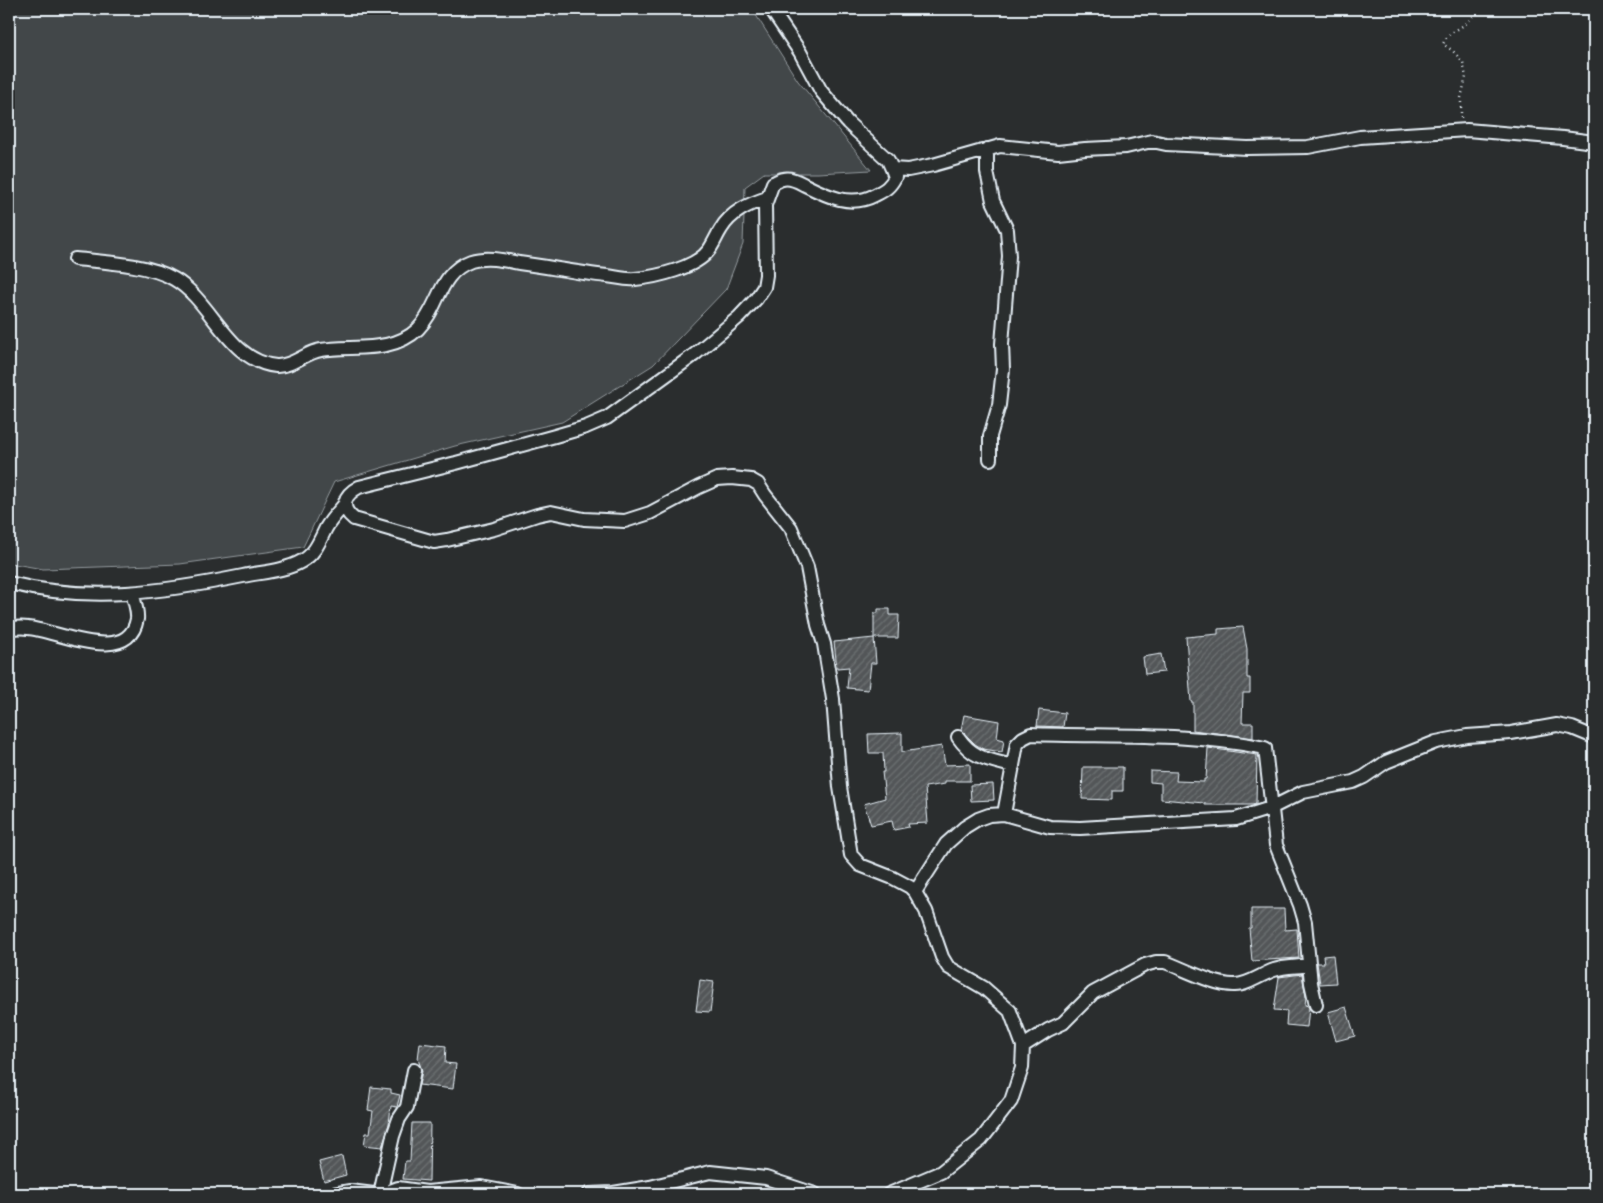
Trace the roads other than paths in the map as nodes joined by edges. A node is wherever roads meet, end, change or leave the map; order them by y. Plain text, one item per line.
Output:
1 (772, 9) edge
2 (1594, 142) edge
3 (987, 150) junction
4 (892, 168) junction
5 (767, 198) junction
6 (75, 259) dead end
7 (990, 459) dead end
8 (345, 504) junction
9 (9, 583) edge
10 (132, 593) junction
11 (9, 628) edge
12 (958, 737) dead end
13 (1594, 737) edge
14 (1013, 766) junction
15 (1271, 808) junction
16 (1004, 814) junction
17 (915, 892) junction
18 (1309, 965) junction
19 (1316, 1005) dead end
20 (1023, 1046) junction
21 (414, 1070) dead end
22 (333, 1194) edge
23 (374, 1194) edge
24 (381, 1194) edge
25 (518, 1194) edge
26 (589, 1194) edge
27 (814, 1194) edge
28 (889, 1194) edge

1 - 4 street
2 - 3 street
3 - 4 street
3 - 7 street
4 - 5 street
5 - 6 street
5 - 8 street
8 - 10 street
8 - 17 street
9 - 10 street
10 - 11 street
12 - 14 street
13 - 15 street
14 - 15 street
14 - 16 street
15 - 16 street
15 - 18 street
16 - 17 street
17 - 20 street
18 - 19 street
18 - 20 street
20 - 28 street
21 - 24 street
22 - 23 street
24 - 25 street
26 - 27 street

